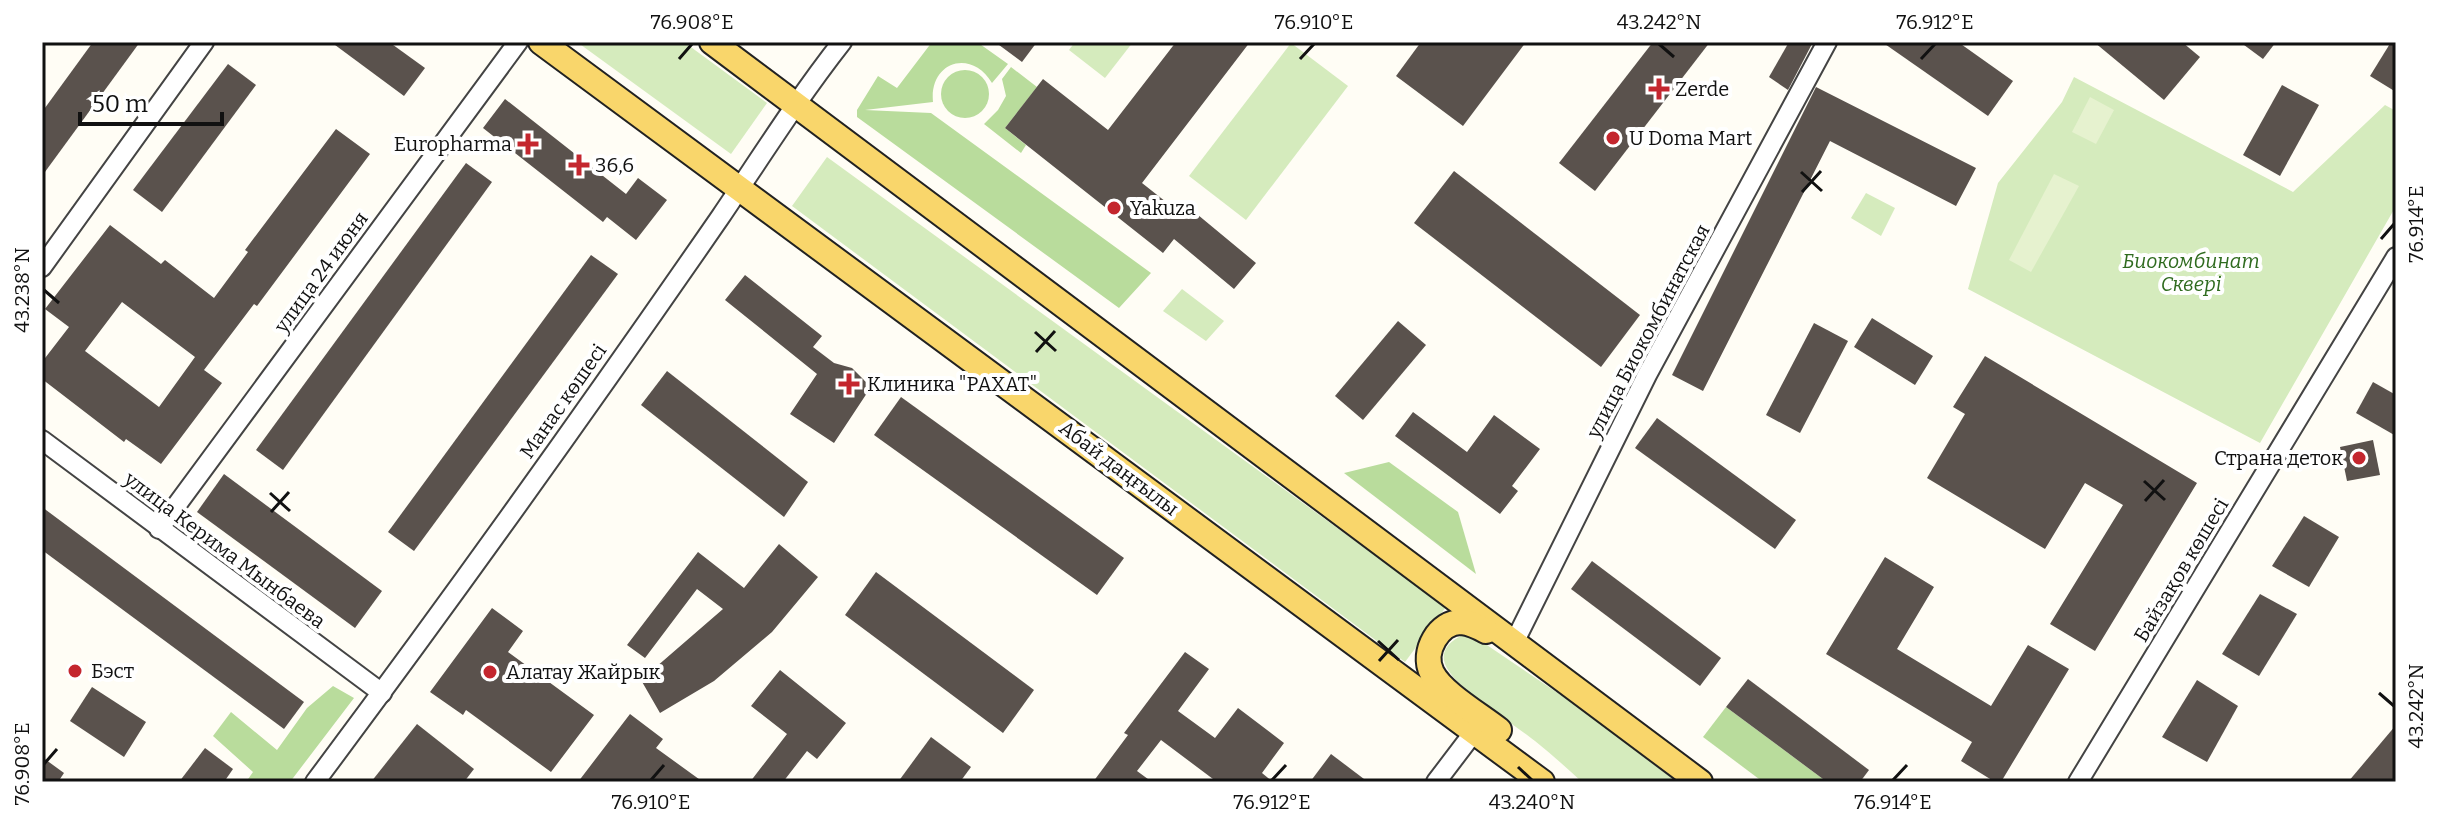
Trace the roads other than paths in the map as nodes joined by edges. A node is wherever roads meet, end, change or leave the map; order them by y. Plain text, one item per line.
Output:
1 (204, 42) edge
2 (518, 42) edge
3 (541, 42) edge
4 (712, 42) edge
5 (842, 42) edge
6 (1827, 42) edge
7 (795, 103) junction
8 (740, 187) junction
9 (2396, 257) edge
10 (42, 267) edge
11 (46, 451) edge
12 (159, 529) junction
13 (1514, 643) junction
14 (382, 693) junction
15 (1474, 732) junction
16 (315, 782) edge
17 (1436, 782) edge
18 (1542, 782) edge
19 (1557, 782) edge
20 (1700, 782) edge
21 (2078, 782) edge

1 - 10 street
2 - 12 street, улица 24 июня
3 - 8 main road, Абай даңғылы
4 - 7 main road
5 - 7 street, Манас көшесі
6 - 13 street, улица Биокомбинатская
7 - 8 street, Манас көшесі
7 - 13 main road
8 - 14 street, Манас көшесі
8 - 15 main road, Абай даңғылы
9 - 21 street, Байзақов көшесі
11 - 12 street, улица Керима Мынбаева
12 - 14 street, улица Керима Мынбаева
13 - 19 main road
13 - 20 main road
14 - 16 street, Манас көшесі
15 - 17 street
15 - 18 main road, Абай даңғылы

